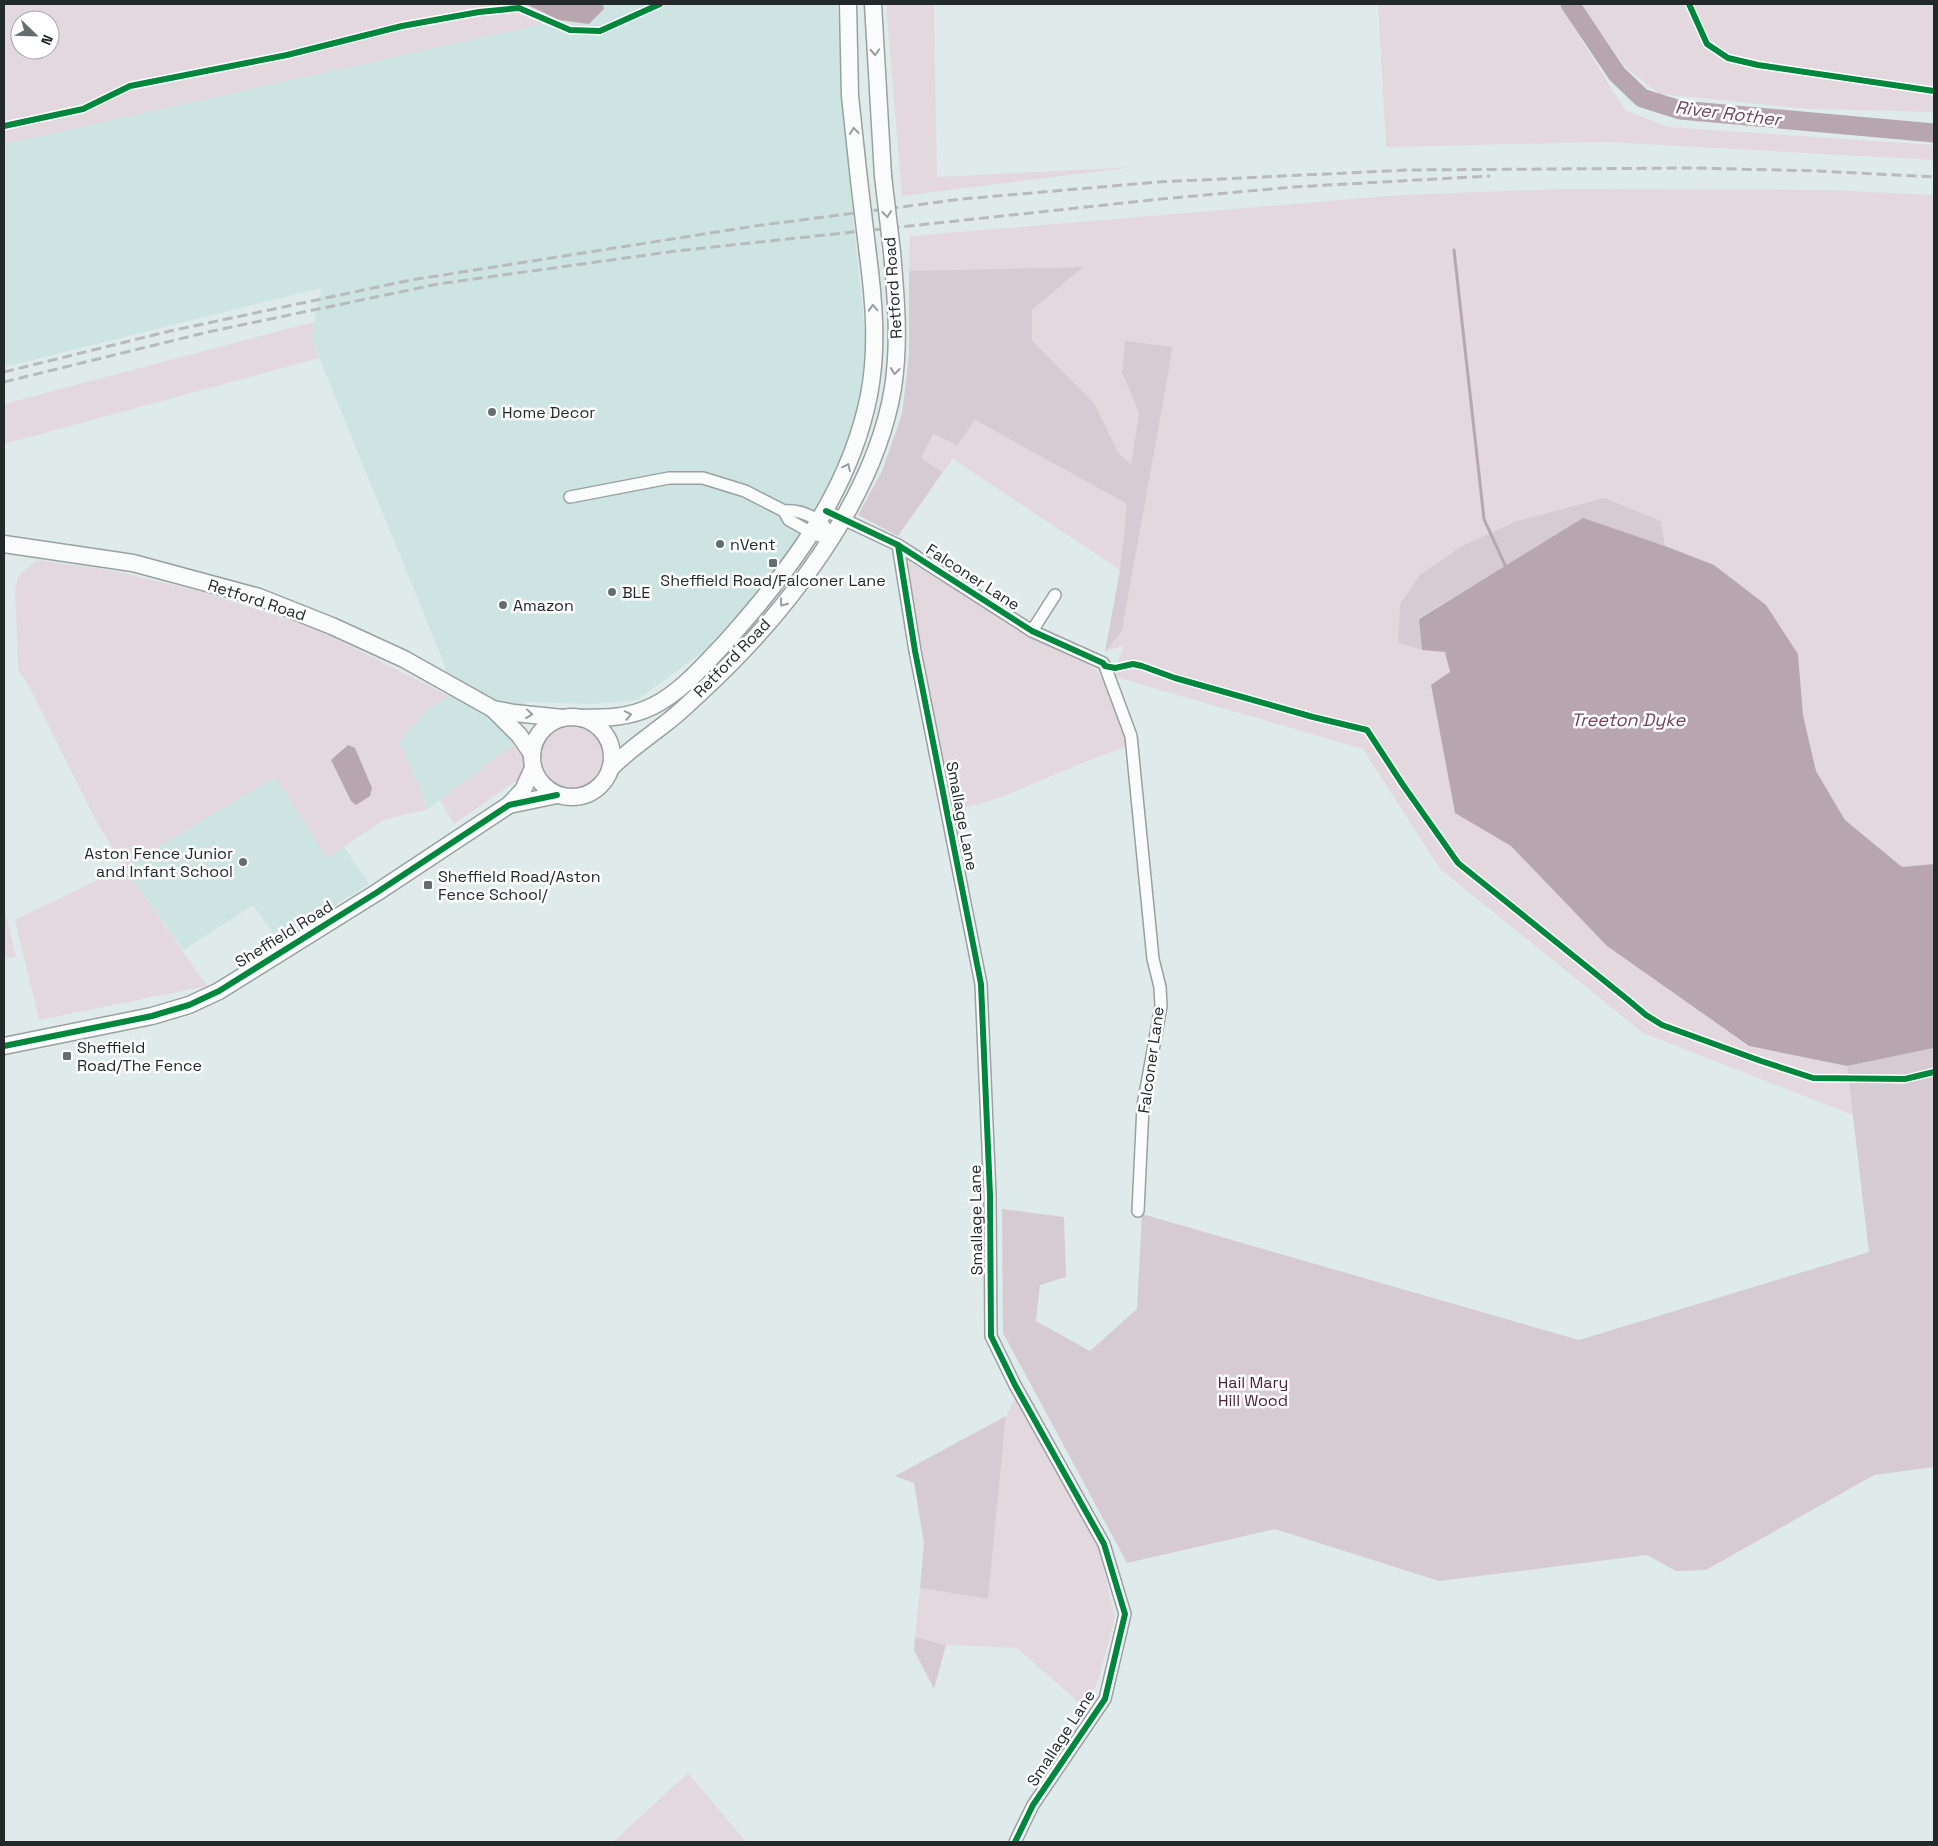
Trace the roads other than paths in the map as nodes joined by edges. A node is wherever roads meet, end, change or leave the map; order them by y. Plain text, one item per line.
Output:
1 (848, 4) edge
2 (873, 4) edge
3 (570, 497) dead end
4 (842, 519) junction
5 (819, 522) junction
6 (832, 535) junction
7 (4, 544) edge
8 (898, 545) junction
9 (1055, 595) dead end
10 (1032, 631) junction
11 (492, 709) junction
12 (572, 718) junction
13 (532, 761) junction
14 (610, 768) junction
15 (557, 795) junction
16 (509, 805) junction
17 (4, 1046) edge
18 (1138, 1212) dead end
19 (1016, 1842) edge

5 -> 1 main road, Retford Road, bridge
2 -> 4 main road, Retford Road, bridge
3 - 5 street, Falconer Lane
4 - 5 street, Falconer Lane
4 - 6 main road, Retford Road
4 - 8 street, Falconer Lane
5 - 6 street
12 -> 5 main road, Retford Road
6 -> 14 main road, Retford Road
7 - 11 main road, Retford Road
8 - 10 street, Falconer Lane
8 - 19 street, Smallage Lane
9 - 10 street
10 - 18 street, Falconer Lane
11 -> 12 main road, Retford Road
11 - 13 main road, Retford Road
12 - 13 main road
12 - 14 main road
13 - 15 main road
13 - 16 main road, Sheffield Road
14 - 15 main road
15 - 16 main road, Sheffield Road
16 - 17 main road, Sheffield Road

